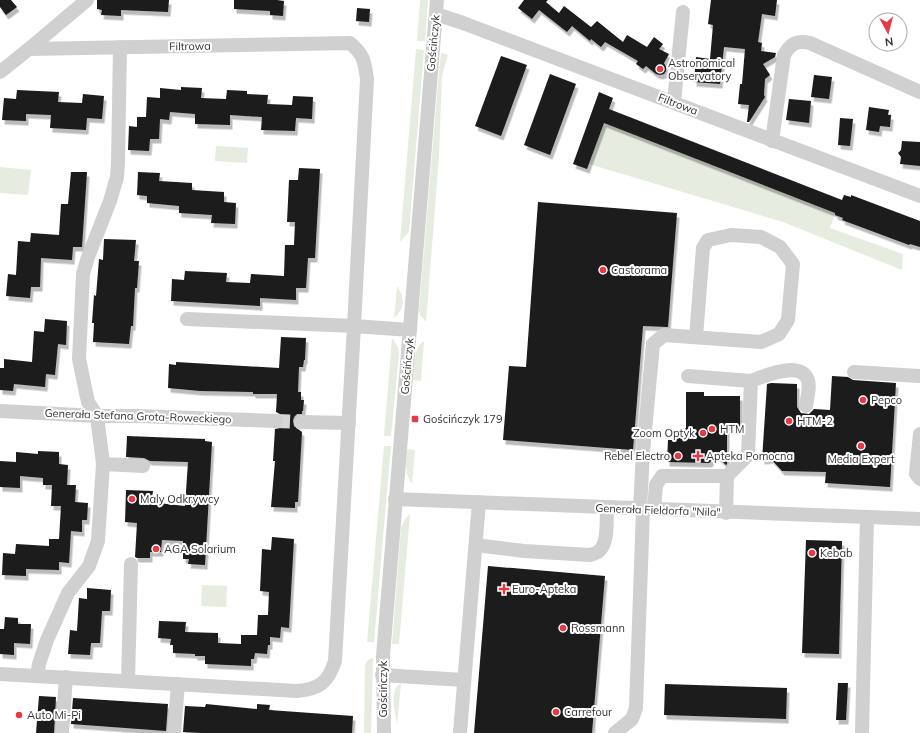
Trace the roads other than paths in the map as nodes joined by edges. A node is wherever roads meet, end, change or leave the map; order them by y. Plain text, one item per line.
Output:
1 (87, 0) edge
2 (437, 0) edge
3 (683, 12) dead end
4 (436, 14) junction
5 (120, 47) junction
6 (30, 49) junction
7 (0, 72) edge
8 (920, 92) edge
9 (674, 102) junction
10 (772, 141) junction
11 (920, 196) edge
12 (187, 319) dead end
13 (354, 326) junction
14 (410, 330) junction
15 (696, 337) junction
16 (854, 372) dead end
17 (920, 374) edge
18 (688, 376) dead end
19 (751, 381) junction
20 (806, 406) dead end
21 (0, 411) edge
22 (98, 416) junction
23 (276, 421) tunnel mouth
24 (302, 422) tunnel mouth
25 (349, 423) junction
26 (920, 434) edge
27 (103, 464) junction
28 (143, 466) dead end
29 (727, 476) junction
30 (920, 479) edge
31 (395, 499) junction
32 (479, 502) junction
33 (607, 508) junction
34 (646, 509) junction
35 (726, 513) junction
36 (867, 517) junction
37 (920, 519) edge
38 (476, 545) junction
39 (131, 564) dead end
40 (0, 674) edge
41 (382, 675) junction
42 (37, 676) junction
43 (66, 677) junction
44 (464, 680) junction
45 (128, 681) junction
46 (178, 684) junction
47 (62, 733) edge
48 (174, 733) edge
49 (384, 733) edge
50 (460, 733) edge
51 (615, 733) edge
52 (862, 733) edge

1 - 6 street
2 - 4 street, Gościńczyk
3 - 9 street
4 - 9 street, Filtrowa
4 - 14 street, Gościńczyk
5 - 6 street, Filtrowa
5 - 13 street, Filtrowa
5 - 22 street
6 - 7 street
8 - 10 street
9 - 10 street, Filtrowa
10 - 11 street, Filtrowa
12 - 13 street
13 - 14 street
13 - 25 street
14 - 31 street, Gościńczyk
15 - 15 street
15 - 34 street
16 - 17 street
18 - 19 street
19 - 20 street
19 - 29 street
21 - 22 street, Generała Stefana Grota-Roweckiego
22 - 23 street, Generała Stefana Grota-Roweckiego
22 - 27 street
24 - 25 street
25 - 46 street
26 - 30 street
27 - 28 street
27 - 42 street
29 - 34 street
29 - 35 street
31 - 32 street, Generała Fieldorfa "Nila"
31 - 41 street, Gościńczyk
32 - 33 street, Generała Fieldorfa "Nila"
32 - 38 street
33 - 34 street, Generała Fieldorfa "Nila"
33 - 38 street
34 - 35 street, Generała Fieldorfa "Nila"
34 - 51 street
35 - 36 street, Generała Fieldorfa "Nila"
36 - 37 street, Generała Fieldorfa "Nila"
36 - 52 street
38 - 44 street
39 - 45 street
40 - 42 street
41 - 44 street
41 - 49 street, Gościńczyk
42 - 43 street
43 - 45 street
43 - 47 street
44 - 50 street
45 - 46 street
46 - 48 street

